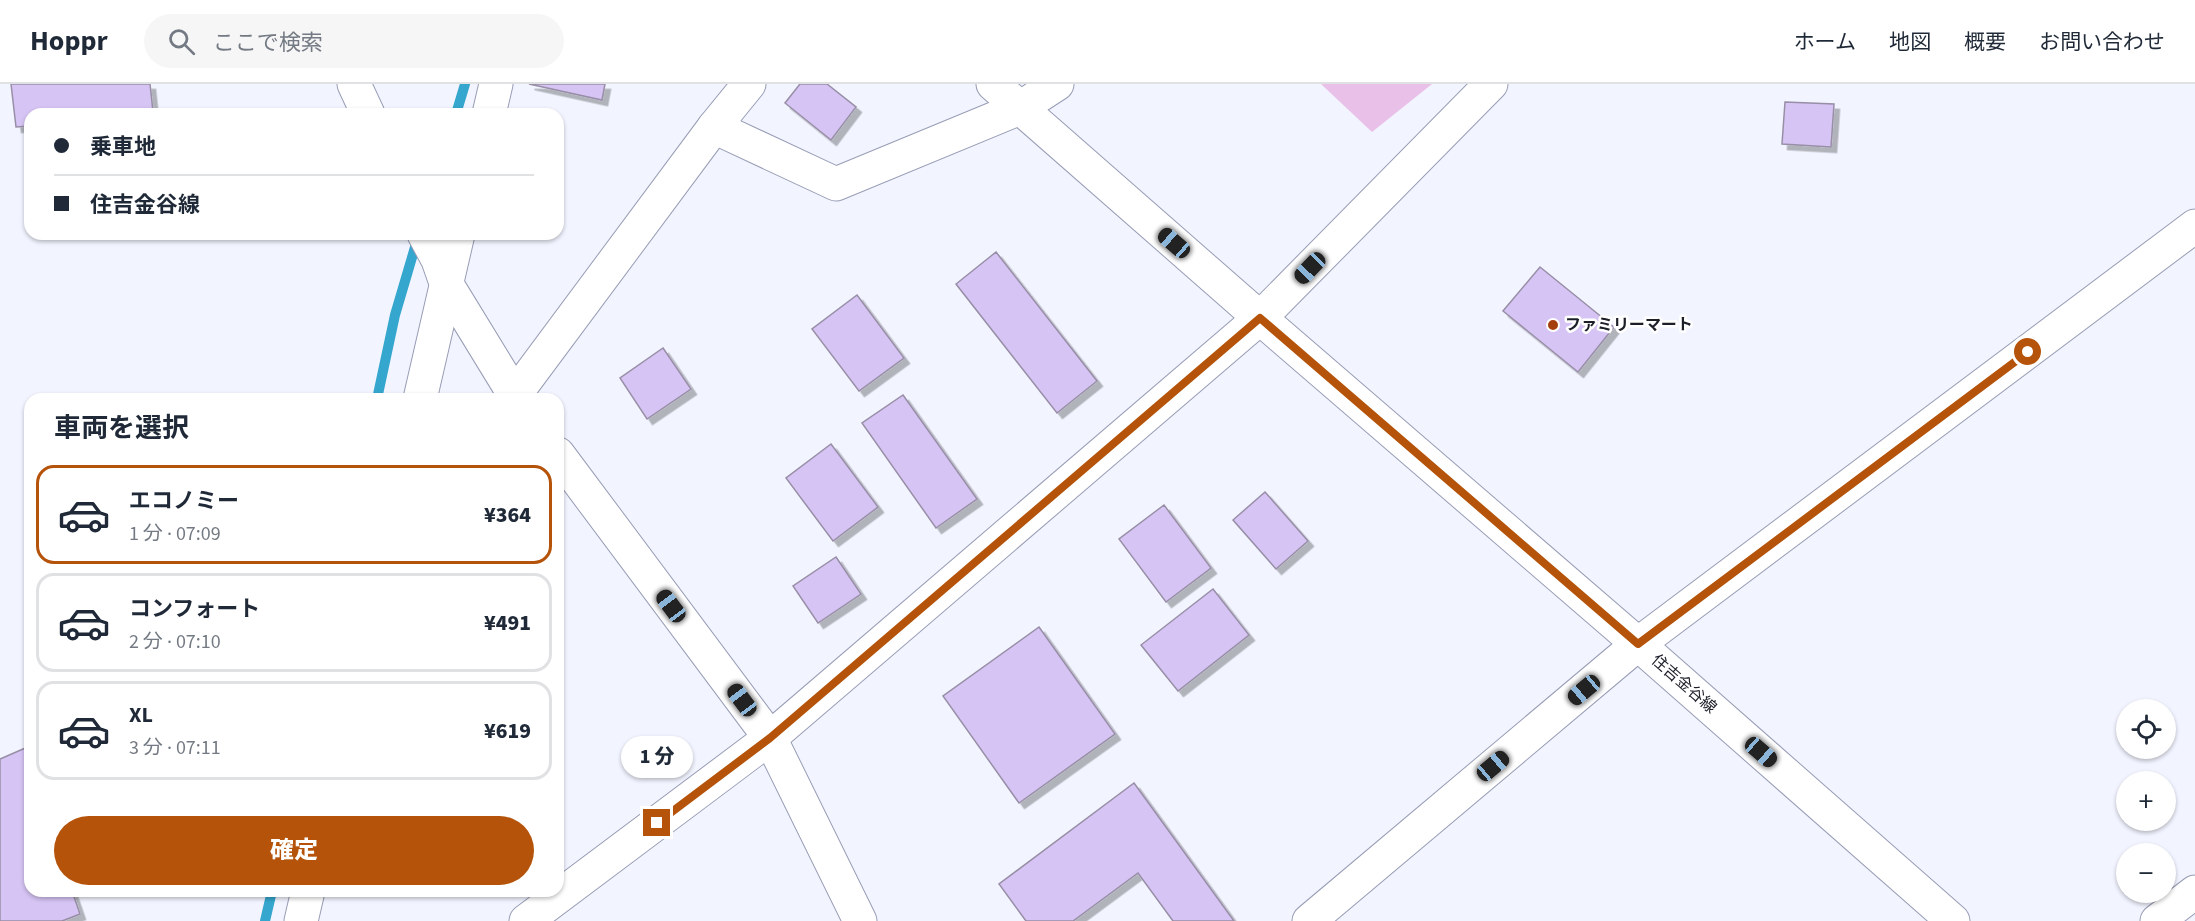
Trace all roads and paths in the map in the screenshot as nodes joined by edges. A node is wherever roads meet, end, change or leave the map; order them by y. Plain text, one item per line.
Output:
1 (354, 84) edge
2 (496, 84) edge
3 (749, 84) edge
4 (993, 84) edge
5 (1057, 84) edge
6 (1491, 84) edge
7 (365, 108) edge
8 (490, 108) edge
9 (1020, 108) junction
10 (714, 127) junction
11 (2195, 226) edge
12 (453, 240) edge
13 (436, 259) edge
14 (1260, 318) junction
15 (421, 393) edge
16 (512, 393) edge
17 (519, 393) edge
18 (564, 462) edge
19 (1638, 644) junction
20 (770, 738) junction
21 (564, 892) edge
22 (2195, 892) edge
23 (307, 897) edge
24 (558, 897) edge
25 (301, 921) edge
26 (526, 921) edge
27 (860, 921) edge
28 (1309, 921) edge
29 (1953, 921) edge
30 (2157, 921) edge

1 - 7 street
2 - 8 street
3 - 10 street
4 - 9 street, 住吉金谷線
5 - 9 street
6 - 14 street
9 - 10 street
9 - 14 street, 住吉金谷線
10 - 17 street
11 - 19 street
12 - 13 street
13 - 15 street
13 - 16 street
14 - 19 street, 住吉金谷線
14 - 20 street
18 - 20 street
19 - 28 street
19 - 29 street, 住吉金谷線
20 - 21 street
20 - 27 street
22 - 30 street
23 - 25 street
24 - 26 street

